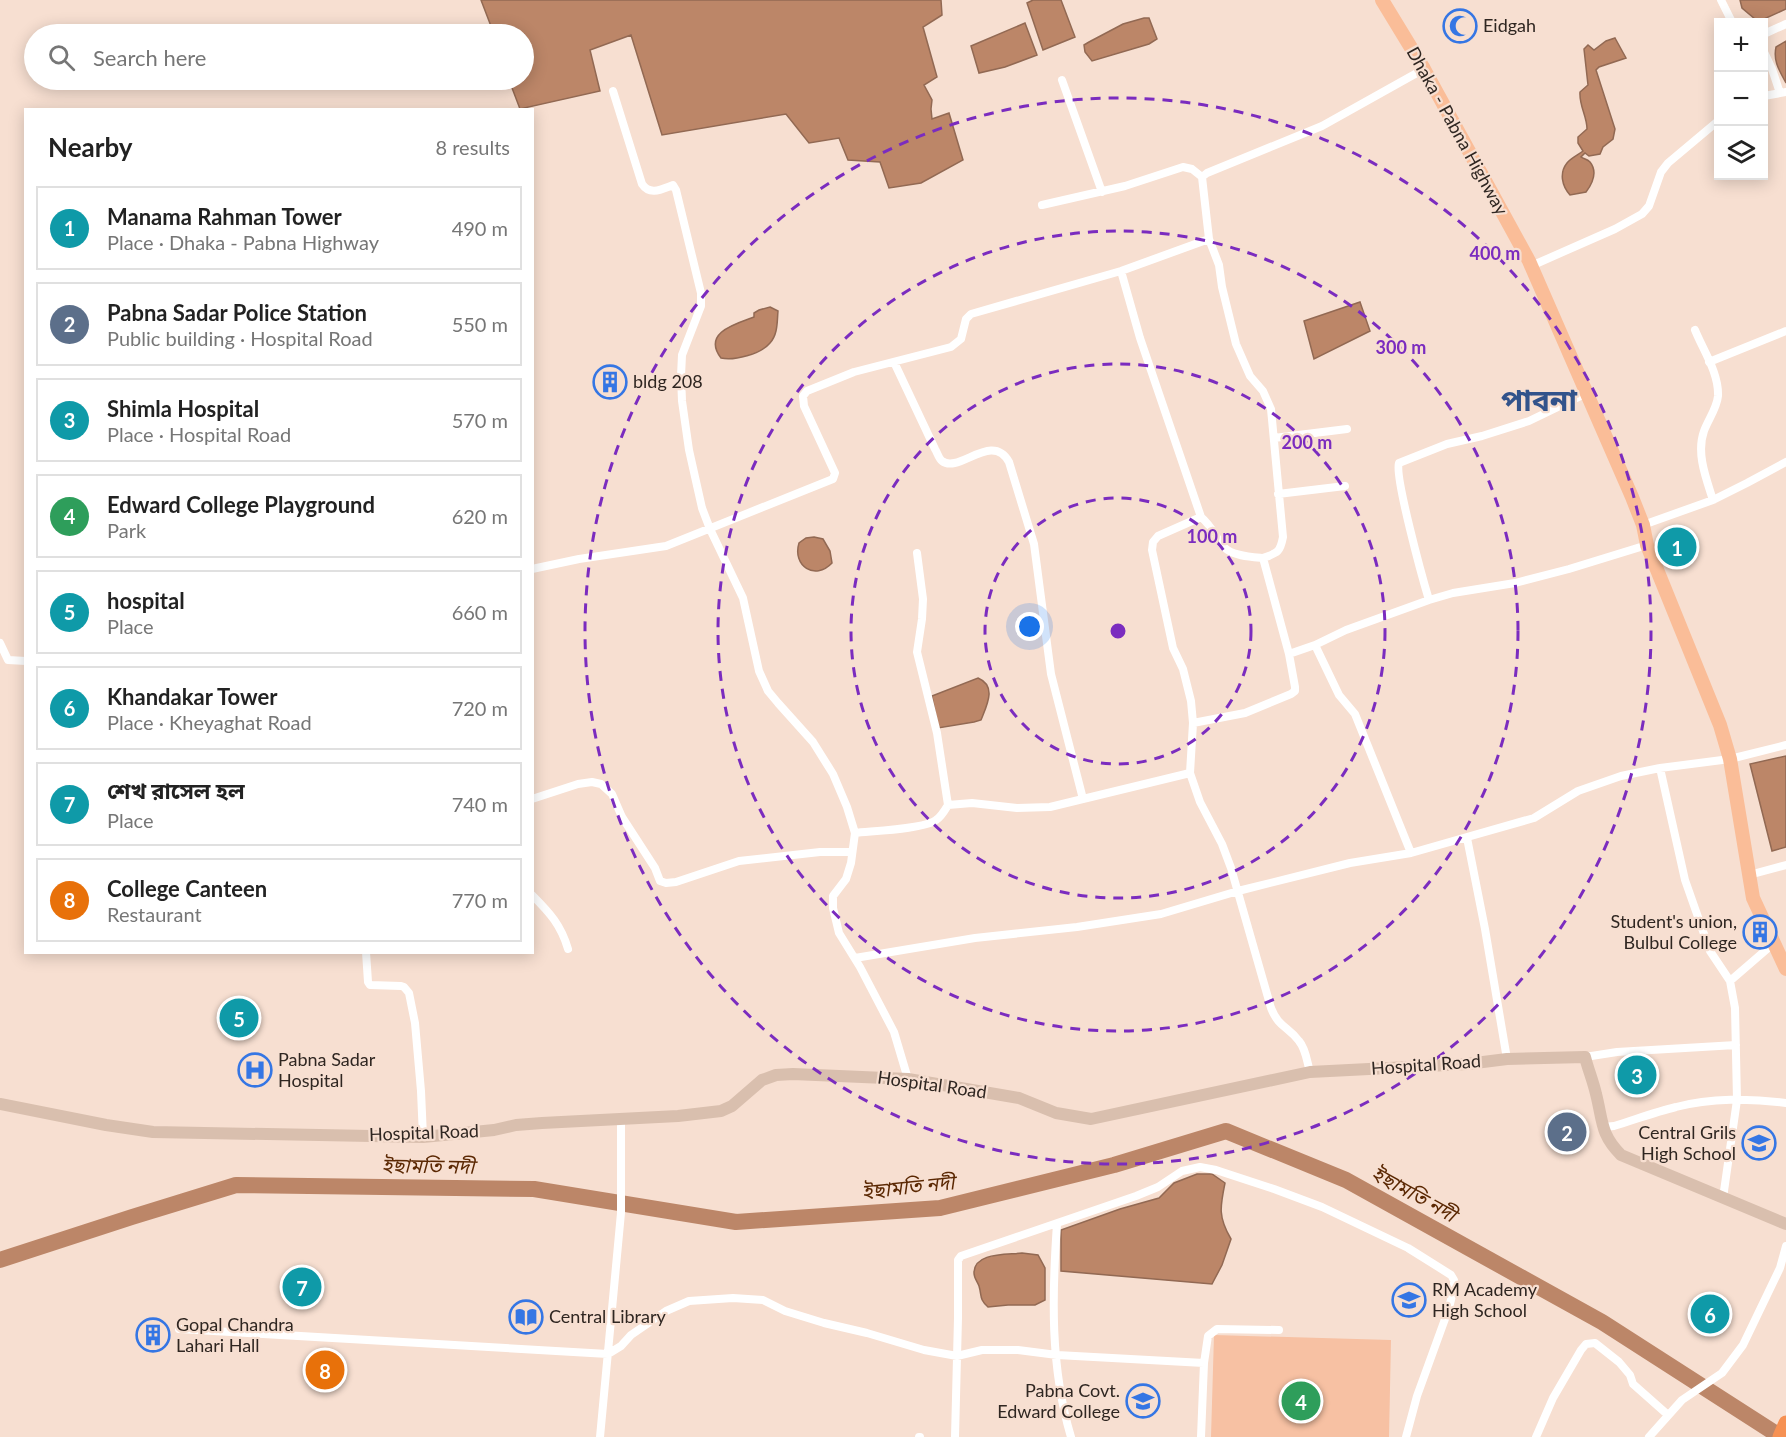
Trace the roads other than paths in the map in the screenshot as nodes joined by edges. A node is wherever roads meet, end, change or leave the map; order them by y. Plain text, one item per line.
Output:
1 (1383, 0) edge
2 (1721, 0) edge
3 (1730, 18) edge
4 (1786, 24) edge
5 (1768, 32) edge
6 (1768, 60) edge
7 (1424, 69) junction
8 (1062, 80) dead end
9 (613, 91) dead end
10 (1783, 92) edge
11 (1768, 95) edge
12 (1714, 125) edge
13 (1202, 177) junction
14 (1102, 192) junction
15 (1042, 206) dead end
16 (1209, 239) junction
17 (1530, 266) junction
18 (1121, 271) junction
19 (1695, 330) dead end
20 (1786, 331) edge
21 (894, 362) junction
22 (1709, 362) junction
23 (1587, 393) junction
24 (1347, 429) dead end
25 (1274, 438) junction
26 (1786, 462) edge
27 (1345, 486) dead end
28 (1278, 494) junction
29 (1713, 500) junction
30 (1201, 517) junction
31 (1643, 525) junction
32 (710, 529) junction
33 (1647, 545) junction
34 (917, 553) dead end
35 (1263, 558) junction
36 (534, 569) edge
37 (1429, 600) junction
38 (0, 643) edge
39 (1315, 645) junction
40 (1289, 654) junction
41 (24, 661) edge
42 (1193, 723) junction
43 (1786, 745) edge
44 (1730, 759) junction
45 (1660, 768) junction
46 (1190, 773) junction
47 (534, 798) edge
48 (1083, 799) junction
49 (948, 805) junction
50 (855, 832) junction
51 (1467, 838) junction
52 (852, 852) junction
53 (1411, 853) junction
54 (1786, 865) edge
55 (1749, 875) junction
56 (1238, 891) junction
57 (534, 897) edge
58 (1774, 944) junction
59 (568, 949) dead end
60 (366, 954) edge
61 (855, 958) junction
62 (1786, 969) edge
63 (1730, 981) junction
64 (1736, 1045) junction
65 (1585, 1057) junction
66 (1507, 1059) junction
67 (1310, 1072) junction
68 (908, 1079) junction
69 (1737, 1100) junction
70 (1786, 1103) edge
71 (0, 1104) edge
72 (621, 1119) junction
73 (1603, 1127) junction
74 (423, 1137) junction
75 (1723, 1198) junction
76 (1057, 1224) junction
77 (1786, 1224) edge
78 (1786, 1246) edge
79 (179, 1329) dead end
80 (1280, 1329) dead end
81 (608, 1354) junction
82 (1056, 1355) junction
83 (957, 1356) junction
84 (1204, 1363) junction
85 (1668, 1415) junction
86 (1786, 1423) edge
87 (600, 1437) edge
88 (955, 1437) edge
89 (1071, 1437) edge
90 (1201, 1437) edge
91 (1406, 1437) edge
92 (1536, 1437) edge
93 (1648, 1437) edge
94 (1780, 1437) edge

1 - 7 main road, Dhaka - Pabna Highway
2 - 3 street
4 - 5 street
6 - 10 street
7 - 13 street
7 - 17 main road, Dhaka - Pabna Highway
8 - 14 street
9 - 32 street
10 - 11 street
12 - 17 street
13 - 14 street
13 - 16 street
14 - 15 street
16 - 18 street
16 - 25 street
17 - 23 main road, Dhaka - Pabna Highway
18 - 21 street
18 - 30 street
19 - 22 street
20 - 22 street
21 - 32 street
21 - 48 street
22 - 29 street
23 - 31 main road, Dhaka - Pabna Highway
23 - 37 street
24 - 25 street
25 - 28 street
26 - 29 street
27 - 28 street
28 - 35 street
29 - 31 street
30 - 35 street
30 - 42 street
31 - 33 main road, Dhaka - Pabna Highway
32 - 36 street
32 - 50 street
33 - 37 street
33 - 44 main road, Dhaka - Pabna Highway
34 - 49 street
35 - 40 street
37 - 39 street
38 - 41 street
39 - 40 street
39 - 53 street
40 - 42 street
42 - 46 street
43 - 44 street
44 - 45 street
44 - 55 main road, Dhaka - Pabna Highway
45 - 51 street
45 - 63 street
46 - 48 street
46 - 56 street
47 - 52 street
48 - 49 street
49 - 50 street
50 - 52 street
51 - 53 street
51 - 66 street
52 - 61 street
53 - 56 street
54 - 55 street
55 - 58 main road, Dhaka - Pabna Highway
56 - 61 street
56 - 67 street
57 - 59 street
58 - 62 main road, Dhaka - Pabna Highway
58 - 63 street
60 - 74 street
61 - 68 street
63 - 64 street
64 - 65 street
64 - 69 street
65 - 66 main road, Hospital Road
65 - 73 main road
66 - 67 main road, Hospital Road
67 - 68 main road, Hospital Road
68 - 72 main road, Hospital Road
69 - 70 street
69 - 73 street
69 - 75 street
71 - 74 main road, Hospital Road
72 - 74 main road, Hospital Road
72 - 81 street
73 - 75 main road
75 - 77 main road
76 - 82 street
76 - 83 street
76 - 91 street
78 - 85 street
79 - 81 street
80 - 84 street
81 - 83 street
81 - 87 street
82 - 83 street
82 - 84 street
82 - 89 street
83 - 88 street
84 - 90 street
85 - 92 street
85 - 93 street
86 - 94 highway

